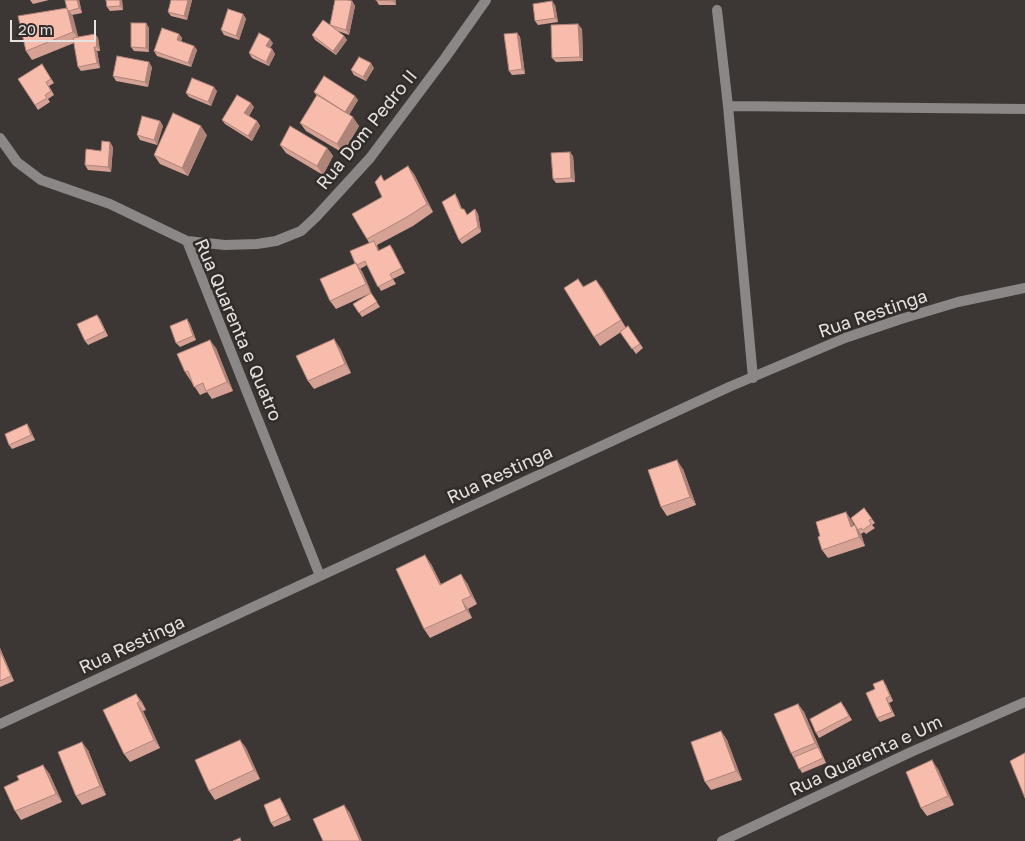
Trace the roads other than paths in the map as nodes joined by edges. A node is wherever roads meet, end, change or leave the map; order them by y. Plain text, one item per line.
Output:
1 (486, 0) edge
2 (717, 10) dead end
3 (728, 106) junction
4 (1025, 109) edge
5 (0, 138) edge
6 (187, 241) junction
7 (1025, 288) edge
8 (753, 378) junction
9 (320, 576) junction
10 (1025, 702) edge
11 (0, 724) edge
12 (722, 841) edge

1 - 6 street, Rua Dom Pedro II
2 - 3 street
3 - 4 street
3 - 8 street
5 - 6 street, Rua Quarenta e Quatro
6 - 9 street, Rua Quarenta e Quatro
7 - 8 street, Rua Restinga
8 - 9 street, Rua Restinga
9 - 11 street, Rua Restinga
10 - 12 street, Rua Quarenta e Um

